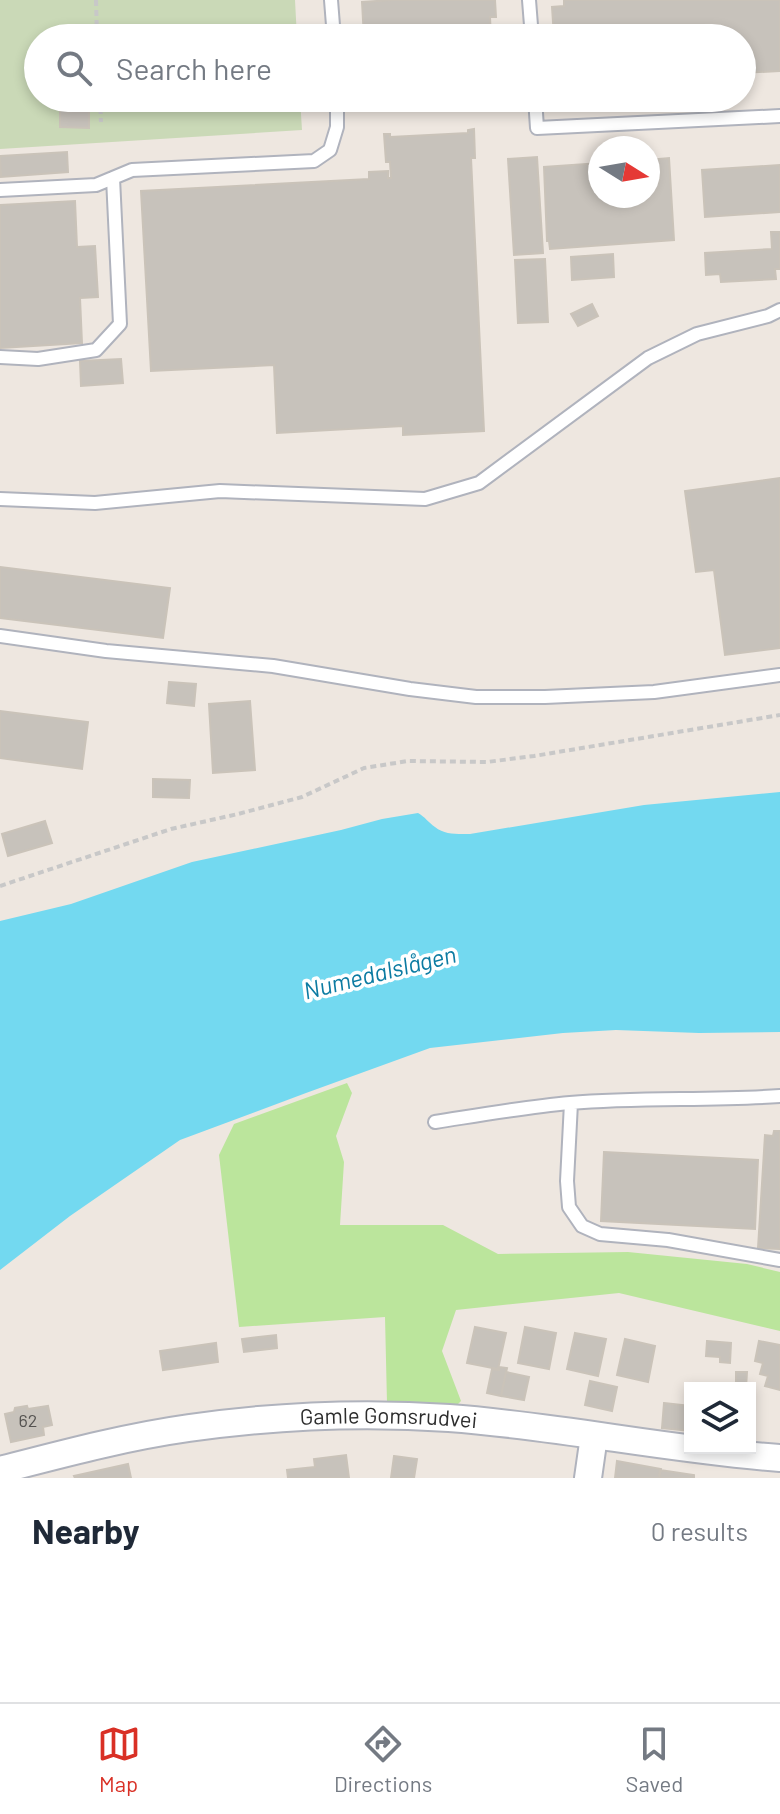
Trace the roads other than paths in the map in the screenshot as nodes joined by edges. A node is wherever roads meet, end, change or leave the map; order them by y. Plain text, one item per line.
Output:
1 (331, 0) edge
2 (529, 0) edge
3 (333, 24) edge
4 (531, 24) edge
5 (337, 112) edge
6 (536, 112) edge
7 (780, 116) edge
8 (113, 178) junction
9 (0, 190) edge
10 (780, 310) edge
11 (0, 357) edge
12 (0, 499) edge
13 (0, 636) edge
14 (780, 675) edge
15 (780, 1096) edge
16 (571, 1103) junction
17 (435, 1122) dead end
18 (780, 1260) edge
19 (594, 1436) junction
20 (780, 1458) edge
21 (0, 1470) edge
22 (588, 1478) edge

1 - 3 lane
2 - 4 lane
5 - 8 lane
6 - 7 lane
8 - 9 lane
8 - 11 lane
10 - 12 lane
13 - 14 lane
15 - 16 lane
16 - 17 lane
16 - 18 lane
19 - 20 street, Gamle Gomsrudvei
19 - 21 street, Gamle Gomsrudvei
19 - 22 street

